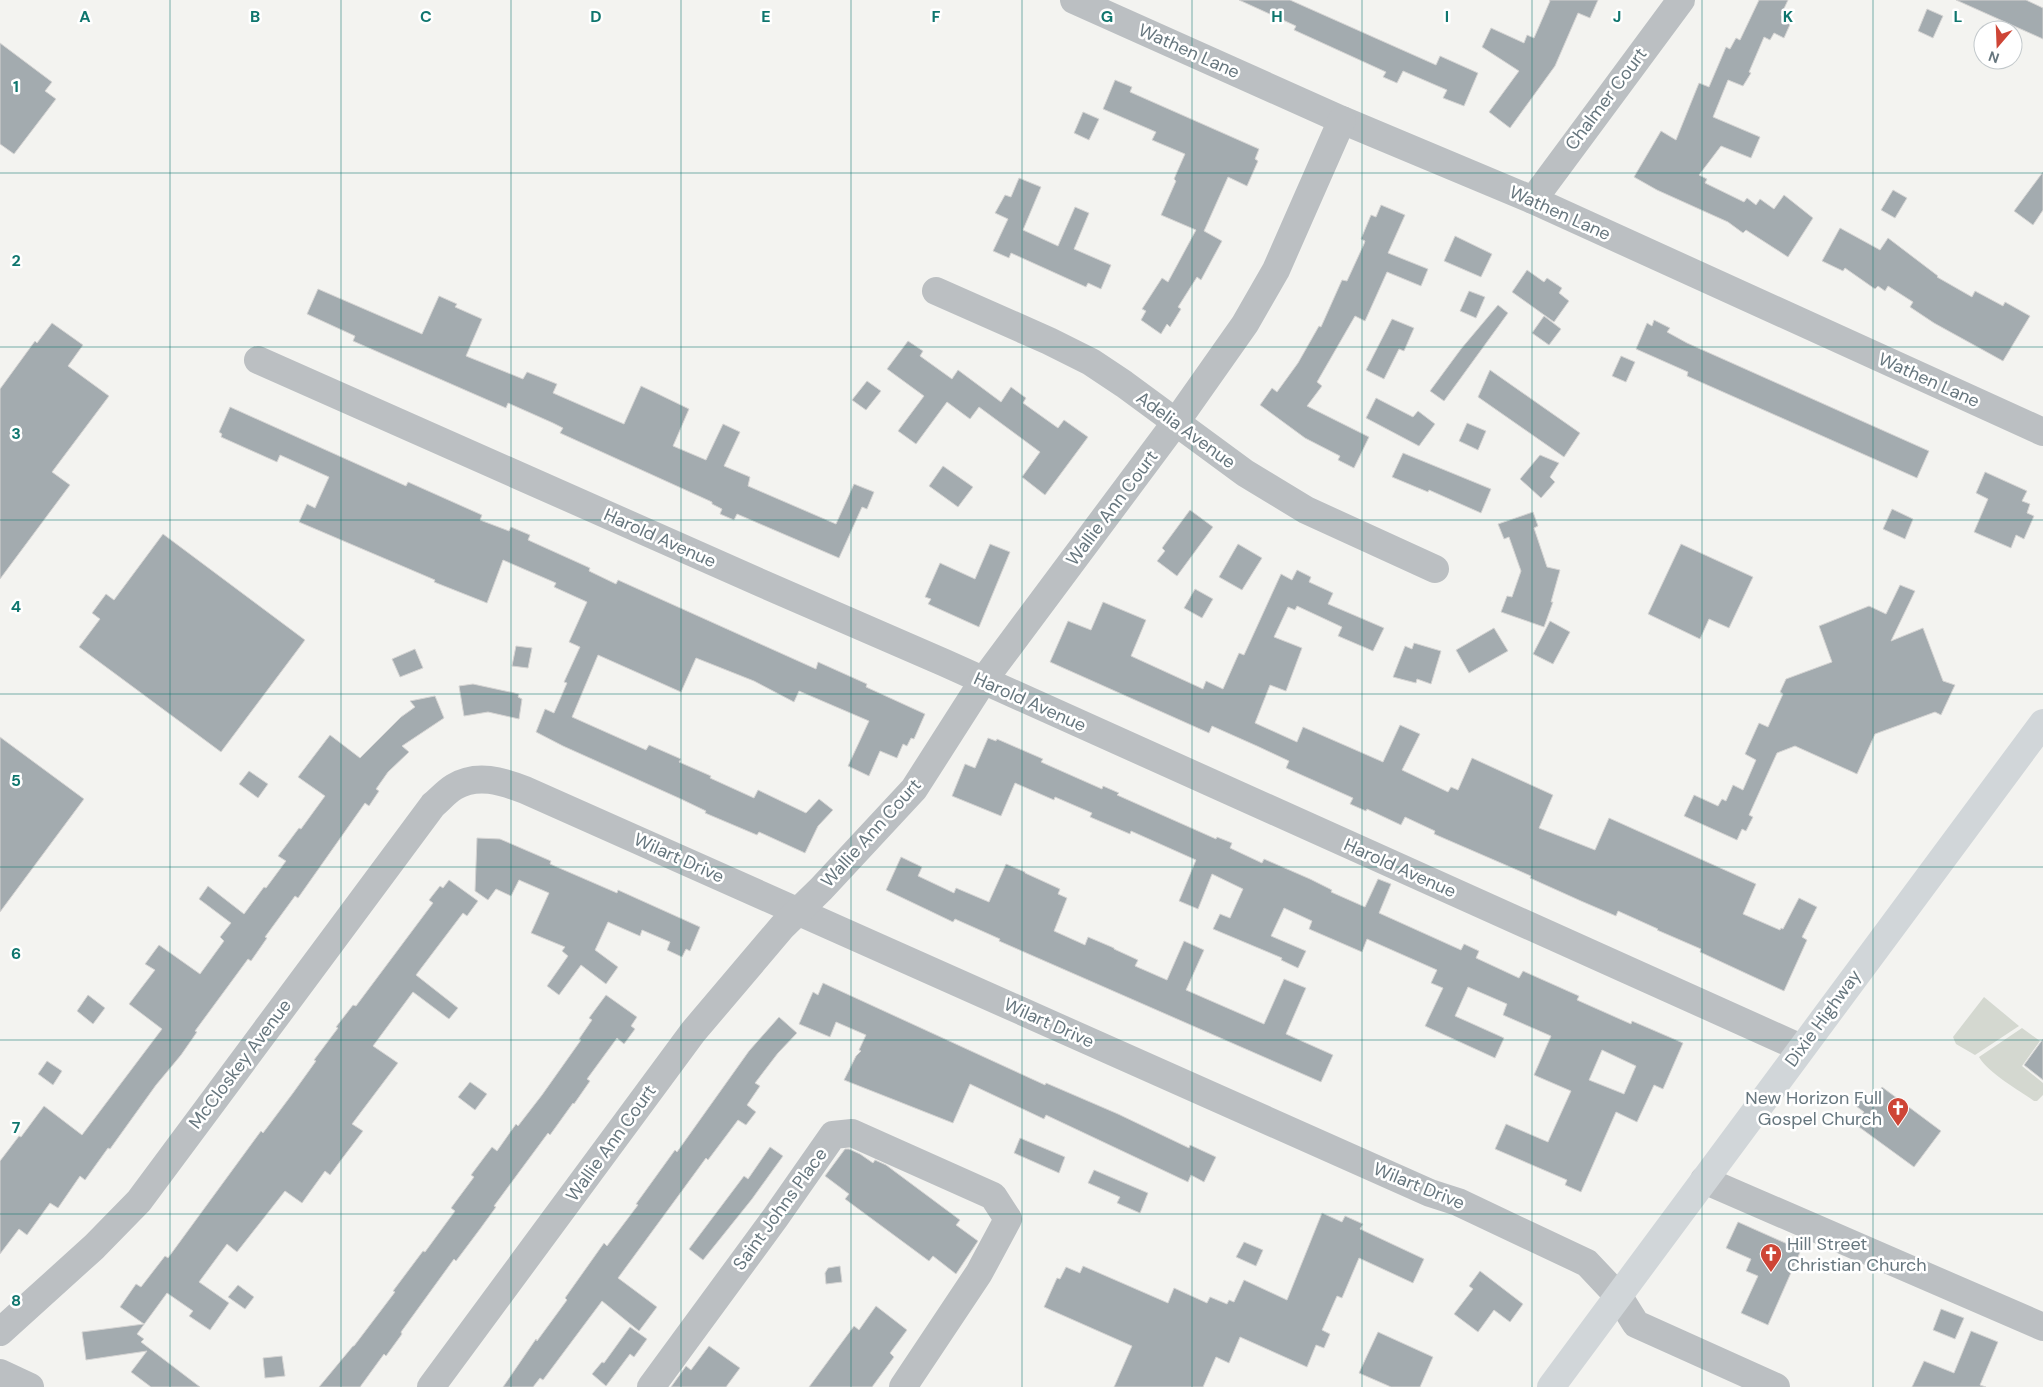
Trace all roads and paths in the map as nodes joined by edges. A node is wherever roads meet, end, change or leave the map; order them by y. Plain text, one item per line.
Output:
1 (1075, 0) edge
2 (1681, 0) edge
3 (1342, 120) junction
4 (1533, 200) junction
5 (936, 290) dead end
6 (258, 360) dead end
7 (1176, 422) junction
8 (2043, 432) edge
9 (1436, 569) dead end
10 (983, 681) junction
11 (2043, 723) edge
12 (465, 782) joint
13 (798, 911) junction
14 (1801, 1048) junction
15 (1704, 1180) junction
16 (1619, 1297) junction
17 (2043, 1327) edge
18 (0, 1332) edge
19 (0, 1373) edge
20 (30, 1387) edge
21 (431, 1387) edge
22 (651, 1387) edge
23 (902, 1387) edge
24 (1551, 1387) edge
25 (1776, 1387) edge

1 - 3 street, Wathen Lane
2 - 4 street, Chalmer Court
3 - 4 street, Wathen Lane
3 - 7 street, Wallie Ann Court
4 - 8 street, Wathen Lane
5 - 7 street, Adelia Avenue
6 - 10 street, Harold Avenue
7 - 9 street, Adelia Avenue
7 - 10 street, Wallie Ann Court
10 - 13 street, Wallie Ann Court
10 - 14 street, Harold Avenue
11 - 14 main road, Dixie Highway
12 - 13 street, Wilart Drive
12 - 18 street, McCloskey Avenue
13 - 16 street, Wilart Drive
13 - 21 street, Wallie Ann Court
14 - 15 main road, Dixie Highway
15 - 16 main road, Dixie Highway
15 - 17 street
16 - 24 main road, Dixie Highway
16 - 25 street, Wilart Drive
19 - 20 street
22 - 23 street, Saint Johns Place

